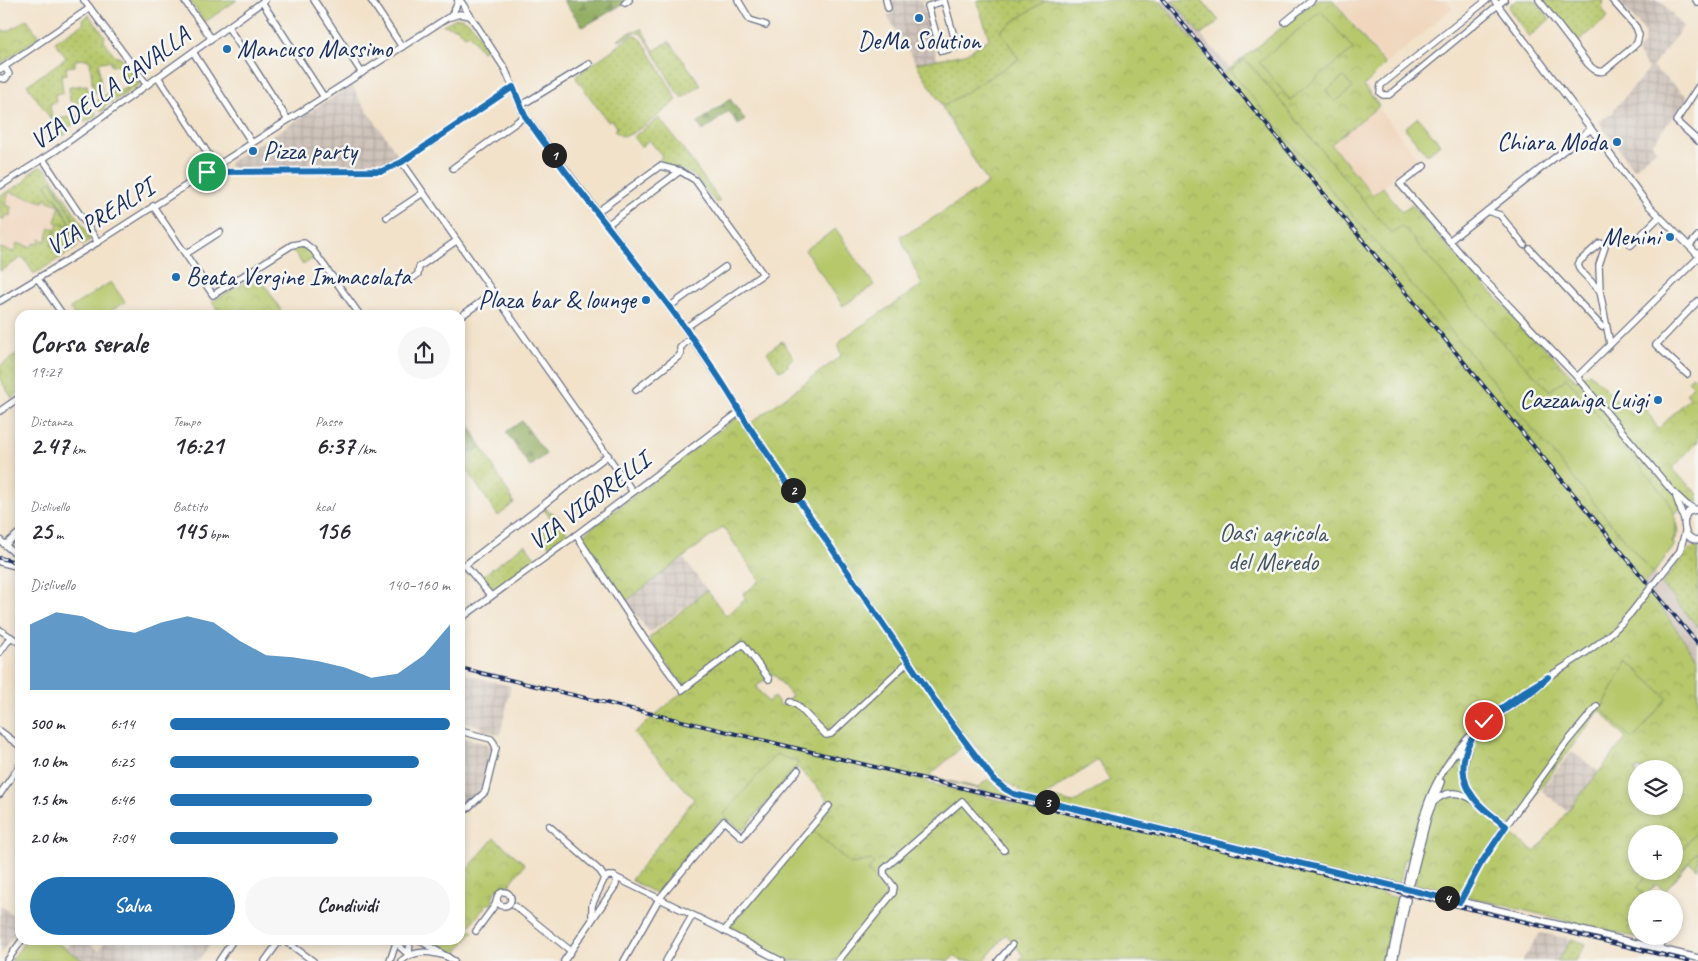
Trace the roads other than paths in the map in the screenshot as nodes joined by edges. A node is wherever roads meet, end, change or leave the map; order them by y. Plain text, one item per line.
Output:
1 (84, 0) edge
2 (184, 0) edge
3 (314, 0) edge
4 (371, 0) edge
5 (459, 0) edge
6 (738, 0) edge
7 (886, 0) edge
8 (1312, 0) edge
9 (1487, 0) edge
10 (1504, 0) edge
11 (1540, 0) edge
12 (1612, 0) edge
13 (263, 1) edge
14 (944, 1) edge
15 (1496, 2) edge
16 (90, 8) junction
17 (888, 8) dead end
18 (447, 18) junction
19 (472, 18) junction
20 (1285, 22) dead end
21 (766, 25) dead end
22 (228, 27) junction
23 (211, 38) junction
24 (402, 47) junction
25 (193, 52) junction
26 (15, 58) junction
27 (589, 64) dead end
28 (0, 69) edge
29 (362, 73) junction
30 (8, 76) junction
31 (158, 77) junction
32 (0, 78) edge
33 (0, 84) edge
34 (147, 85) junction
35 (513, 87) junction
36 (1698, 87) edge
37 (324, 97) junction
38 (520, 106) junction
39 (525, 116) junction
40 (288, 120) junction
41 (1591, 129) junction
42 (1698, 141) edge
43 (252, 143) junction
44 (44, 159) junction
45 (402, 162) junction
46 (219, 164) junction
47 (1424, 166) dead end
48 (453, 168) dead end
49 (680, 171) junction
50 (207, 172) junction
51 (233, 172) junction
52 (0, 186) edge
53 (423, 193) junction
54 (153, 206) junction
55 (1487, 211) junction
56 (597, 212) junction
57 (387, 217) dead end
58 (1659, 217) junction
59 (607, 225) junction
60 (220, 232) dead end
61 (1698, 236) edge
62 (456, 241) junction
63 (1449, 241) junction
64 (98, 242) junction
65 (1524, 245) dead end
66 (1631, 246) dead end
67 (1689, 246) junction
68 (1530, 249) dead end
69 (186, 254) junction
70 (1698, 256) edge
71 (725, 267) dead end
72 (413, 278) dead end
73 (38, 279) junction
74 (1600, 291) junction
75 (493, 293) junction
76 (0, 301) edge
77 (1698, 301) edge
78 (669, 307) junction
79 (60, 310) edge
80 (356, 310) edge
81 (465, 313) edge
82 (1605, 318) junction
83 (1595, 320) junction
84 (1602, 327) dead end
85 (685, 328) junction
86 (691, 338) junction
87 (1610, 344) junction
88 (1687, 374) dead end
89 (1577, 378) junction
90 (636, 390) dead end
91 (15, 400) edge
92 (0, 411) edge
93 (740, 411) junction
94 (608, 455) junction
95 (1672, 491) junction
96 (633, 492) junction
97 (1697, 510) edge
98 (1684, 520) junction
99 (1686, 530) junction
100 (576, 535) junction
101 (15, 536) edge
102 (0, 540) edge
103 (1697, 540) edge
104 (5, 545) junction
105 (1680, 551) junction
106 (15, 552) edge
107 (0, 562) edge
108 (15, 566) edge
109 (491, 596) junction
110 (465, 615) edge
111 (0, 630) edge
112 (11, 637) junction
113 (15, 640) edge
114 (0, 652) edge
115 (909, 662) junction
116 (1548, 677) junction
117 (769, 679) dead end
118 (791, 702) dead end
119 (1597, 706) dead end
120 (0, 731) edge
121 (465, 732) edge
122 (1472, 739) junction
123 (15, 742) edge
124 (798, 770) dead end
125 (15, 773) edge
126 (0, 794) edge
127 (1478, 804) junction
128 (829, 806) dead end
129 (1430, 808) junction
130 (465, 810) edge
131 (549, 826) dead end
132 (1506, 826) junction
133 (1004, 850) dead end
134 (598, 870) junction
135 (614, 876) junction
136 (603, 881) junction
137 (510, 898) junction
138 (497, 899) junction
139 (660, 899) junction
140 (1405, 899) tunnel mouth
141 (1460, 902) junction
142 (504, 905) junction
143 (592, 905) junction
144 (515, 906) junction
145 (494, 907) junction
146 (600, 909) junction
147 (692, 916) junction
148 (592, 919) junction
149 (476, 931) dead end
150 (724, 931) junction
151 (18, 945) edge
152 (230, 945) edge
153 (277, 945) edge
154 (291, 945) edge
155 (395, 945) edge
156 (399, 945) edge
157 (410, 945) edge
158 (427, 945) edge
159 (1012, 945) dead end
160 (1660, 945) edge
161 (1658, 948) junction
162 (571, 951) junction
163 (410, 955) junction
164 (1698, 958) edge
165 (451, 959) edge
166 (7, 961) edge
167 (219, 961) edge
168 (266, 961) edge
169 (313, 961) edge
170 (390, 961) edge
171 (401, 961) edge
172 (564, 961) edge
173 (624, 961) edge
174 (666, 961) edge
175 (781, 961) edge
176 (838, 961) edge
177 (998, 961) edge
178 (1392, 961) edge

1 - 16 street
2 - 23 street
3 - 29 street
4 - 24 street
5 - 18 street, VIA PREALPI
5 - 19 street
6 - 21 street
7 - 17 street
8 - 20 street
9 - 15 street
10 - 15 street
11 - 12 street
13 - 22 street, VIA DELLA CAVALLA
13 - 37 street
14 - 14 street
15 - 41 street
16 - 26 street
16 - 34 street
18 - 19 street, VIA PREALPI
18 - 24 street, VIA PREALPI
19 - 35 street
22 - 23 street, VIA DELLA CAVALLA
22 - 40 street
23 - 25 street, VIA DELLA CAVALLA
24 - 29 street, VIA PREALPI
25 - 31 street, VIA DELLA CAVALLA
25 - 43 street
26 - 28 street
26 - 30 street
27 - 38 street
28 - 30 street
29 - 37 street, VIA PREALPI
30 - 32 street
30 - 33 street
31 - 34 street, VIA DELLA CAVALLA
31 - 46 street
34 - 44 street, VIA DELLA CAVALLA
35 - 38 street
35 - 45 street
36 - 42 street
37 - 40 street, VIA PREALPI
38 - 39 street
39 - 48 street
39 - 56 street
40 - 43 street, VIA PREALPI
41 - 55 street
41 - 58 street
43 - 46 street, VIA PREALPI
44 - 52 street, VIA DELLA CAVALLA
44 - 64 street
45 - 51 street
45 - 53 street
46 - 50 street, VIA PREALPI
46 - 51 street
47 - 63 street
49 - 56 street
49 - 59 street
49 - 85 street
50 - 51 street
50 - 54 street, VIA PREALPI
53 - 57 street
53 - 62 street
54 - 64 street, VIA PREALPI
54 - 69 street
55 - 63 street
55 - 65 street
56 - 59 street
58 - 66 street
58 - 67 street
59 - 78 street
60 - 69 street
61 - 67 street
62 - 72 street
62 - 75 street
63 - 89 street
64 - 73 street, VIA PREALPI
67 - 70 street
68 - 83 street
69 - 80 street
70 - 87 street
71 - 78 street
73 - 76 street, VIA PREALPI
73 - 79 street
74 - 74 street
74 - 82 street
75 - 81 street
75 - 94 street
77 - 88 street
78 - 85 street
82 - 83 street
82 - 87 street
83 - 84 street
85 - 86 street
86 - 90 street
86 - 93 street
87 - 89 street
89 - 95 street
91 - 92 street
93 - 96 street, VIA VIGORELLI
93 - 115 street
94 - 96 street
94 - 109 street
95 - 97 street
95 - 98 street
96 - 100 street, VIA VIGORELLI
97 - 98 street
98 - 99 street
99 - 103 street
99 - 105 street
100 - 109 street, VIA VIGORELLI
100 - 117 street
101 - 104 street
102 - 104 street
103 - 105 street
104 - 106 street
105 - 116 street, bridge
107 - 108 street
109 - 110 street, VIA VIGORELLI
111 - 112 street
112 - 113 street
112 - 114 street
115 - 118 street
115 - 141 street
116 - 122 street
116 - 129 street
119 - 132 street
120 - 123 street
121 - 130 street
122 - 127 street
122 - 129 street
124 - 139 street
125 - 126 street
127 - 129 street
127 - 132 street
128 - 150 street
131 - 134 street
132 - 141 street
133 - 176 street
134 - 135 street
134 - 136 street
135 - 136 street
135 - 139 street
135 - 146 street
136 - 143 street
137 - 138 street
137 - 142 street
137 - 144 street
138 - 142 street
138 - 145 street
139 - 147 street
139 - 173 street
140 - 178 street
141 - 161 street
142 - 144 street
142 - 145 street
143 - 146 street
143 - 148 street
144 - 162 street
145 - 149 street
146 - 148 street
147 - 150 street
147 - 174 street
148 - 162 street
150 - 175 street
151 - 166 street
152 - 167 street
153 - 168 street
154 - 169 street
155 - 170 street
156 - 163 street
157 - 163 street
158 - 165 street
159 - 177 street
160 - 161 street
161 - 164 street
162 - 172 street
163 - 165 street
163 - 171 street

